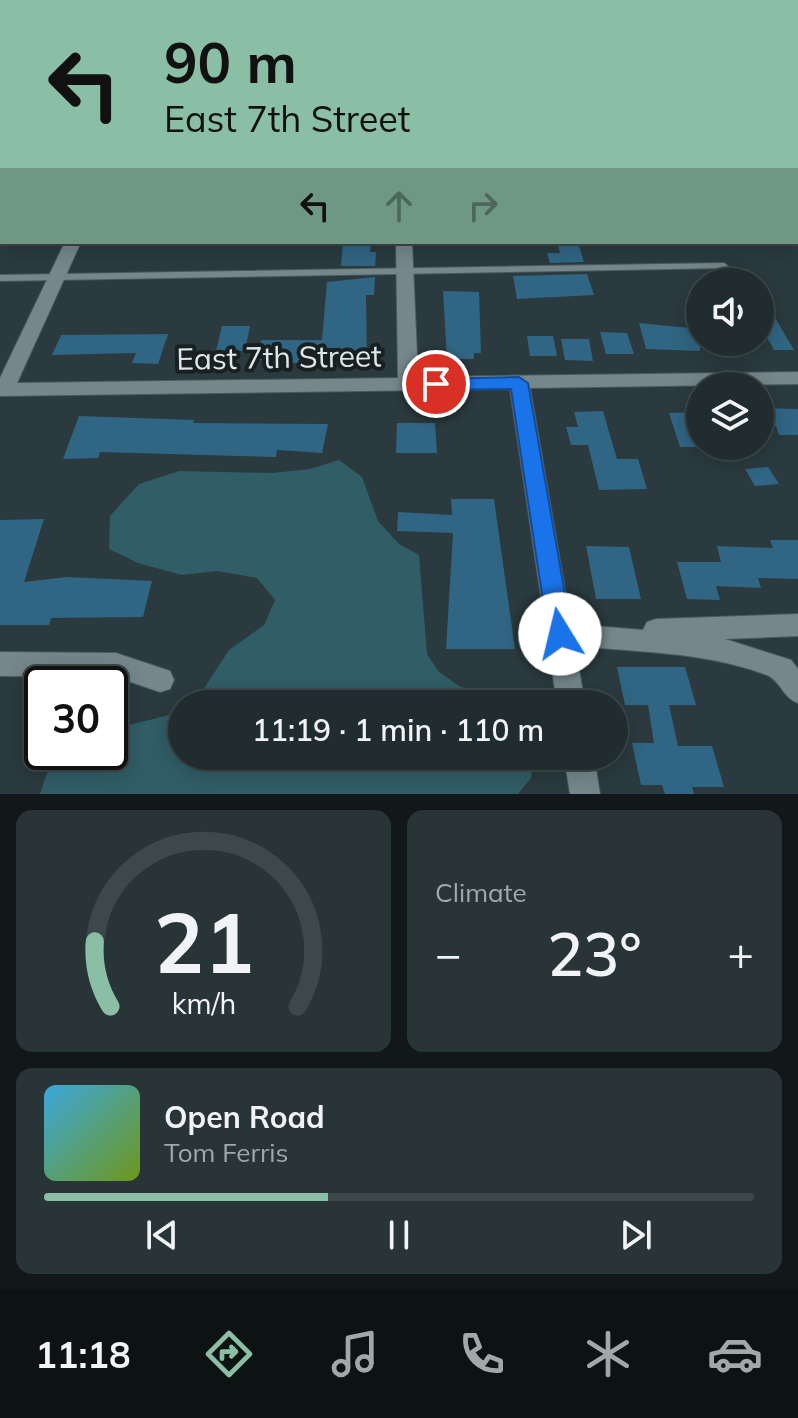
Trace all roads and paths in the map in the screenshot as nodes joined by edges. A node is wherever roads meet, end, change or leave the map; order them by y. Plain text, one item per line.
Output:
1 (72, 244) edge
2 (404, 244) edge
3 (724, 266) dead end
4 (405, 271) junction
5 (56, 277) junction
6 (0, 278) edge
7 (798, 378) edge
8 (519, 383) junction
9 (408, 385) junction
10 (2, 390) edge
11 (798, 625) edge
12 (560, 634) junction
13 (0, 664) edge
14 (160, 680) dead end
15 (569, 690) edge
16 (798, 691) edge
17 (581, 770) edge
18 (585, 794) edge

1 - 5 street
2 - 4 street
3 - 4 lane
4 - 5 lane
4 - 9 street
5 - 6 lane
5 - 10 street
7 - 8 street, East 7th Street
8 - 9 street, East 7th Street
8 - 12 street
9 - 10 street, East 7th Street
11 - 12 street
12 - 15 street
12 - 16 street
13 - 14 street
17 - 18 street

